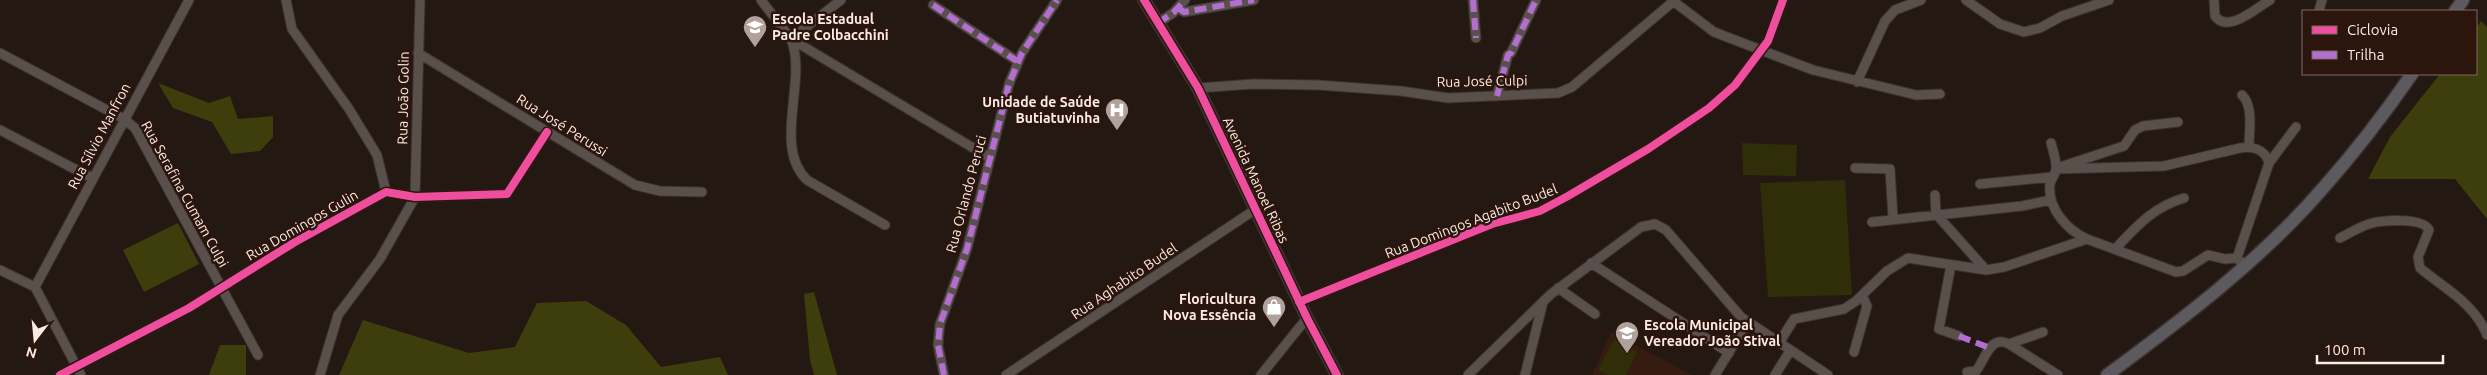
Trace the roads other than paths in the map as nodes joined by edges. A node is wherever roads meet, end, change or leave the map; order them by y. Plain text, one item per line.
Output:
1 (189, 0) edge
2 (286, 0) edge
3 (420, 0) edge
4 (761, 0) edge
5 (841, 0) edge
6 (1057, 0) edge
7 (1144, 0) edge
8 (1185, 0) edge
9 (1254, 0) edge
10 (1472, 0) edge
11 (1536, 0) edge
12 (1783, 0) edge
13 (1921, 0) edge
14 (1966, 0) edge
15 (2109, 0) edge
16 (2214, 0) edge
17 (2270, 0) edge
18 (1674, 1) edge
19 (933, 5) dead end
20 (1178, 8) junction
21 (1158, 23) junction
22 (1476, 38) dead end
23 (791, 39) junction
24 (1762, 51) junction
25 (418, 53) junction
26 (0, 54) edge
27 (1017, 61) junction
28 (2411, 75) edge
29 (1857, 82) junction
30 (1198, 88) junction
31 (1940, 94) dead end
32 (2242, 95) dead end
33 (1500, 96) junction
34 (124, 119) junction
35 (2178, 122) dead end
36 (2296, 127) dead end
37 (0, 130) edge
38 (547, 132) junction
39 (2052, 143) dead end
40 (2249, 147) junction
41 (990, 158) junction
42 (2269, 162) junction
43 (1855, 168) dead end
44 (2054, 173) junction
45 (92, 178) junction
46 (1980, 184) dead end
47 (386, 192) junction
48 (702, 192) dead end
49 (1935, 195) dead end
50 (415, 197) junction
51 (2184, 198) dead end
52 (2051, 200) junction
53 (1256, 209) junction
54 (1936, 214) junction
55 (1893, 218) junction
56 (1872, 222) dead end
57 (885, 225) dead end
58 (2340, 238) dead end
59 (2087, 239) junction
60 (2115, 249) junction
61 (2240, 261) junction
62 (1591, 263) junction
63 (1951, 265) junction
64 (0, 270) edge
65 (1986, 270) junction
66 (35, 286) junction
67 (221, 286) junction
68 (1558, 288) junction
69 (1862, 295) junction
70 (1543, 301) junction
71 (1299, 302) junction
72 (1596, 314) dead end
73 (1306, 318) junction
74 (1747, 323) junction
75 (2043, 332) dead end
76 (2487, 334) edge
77 (1959, 336) dead end
78 (1779, 343) junction
79 (2009, 344) junction
80 (1790, 351) junction
81 (1729, 352) junction
82 (1854, 352) dead end
83 (258, 355) dead end
84 (76, 365) junction
85 (1966, 372) dead end
86 (60, 375) edge
87 (81, 375) edge
88 (320, 375) edge
89 (944, 375) edge
90 (1006, 375) edge
91 (1261, 375) edge
92 (1337, 375) edge
93 (1468, 375) edge
94 (1525, 375) edge
95 (1715, 375) edge
96 (1774, 375) edge
97 (1828, 375) edge
98 (2058, 375) edge
99 (2107, 375) edge

1 - 34 street, Rua Sílvio Manfron
2 - 47 street
3 - 25 street, Rua João Golin
4 - 23 street
5 - 23 street
6 - 27 street, Rua Orlando Peruci
7 - 21 main road, Avenida Manoel Ribas
8 - 20 street
9 - 20 street
10 - 22 street
11 - 33 street
12 - 24 street, Rua Domingos Agabito Budel
13 - 29 street
14 - 15 street
16 - 17 street
18 - 24 street
18 - 33 street, Rua José Culpi
19 - 27 street
20 - 21 street
21 - 30 main road, Avenida Manoel Ribas
23 - 41 street
23 - 57 street
24 - 29 street
24 - 71 street, Rua Domingos Agabito Budel
25 - 38 street, Rua José Perussi
25 - 50 street, Rua João Golin
26 - 34 street, Rua Serafina Cumam Culpi
27 - 41 street, Rua Orlando Peruci
28 - 61 highway
29 - 31 street
30 - 33 street, Rua José Culpi
30 - 53 main road, Avenida Manoel Ribas
32 - 40 street
34 - 45 street, Rua Sílvio Manfron
34 - 67 street, Rua Serafina Cumam Culpi
35 - 44 street
36 - 42 street
37 - 45 street
38 - 48 street, Rua José Perussi
38 - 50 street
39 - 44 street
40 - 42 street
40 - 44 street
41 - 89 street, Rua Orlando Peruci
42 - 61 street
43 - 55 street
44 - 46 street
44 - 52 street
45 - 66 street, Rua Sílvio Manfron
47 - 50 street
47 - 67 street, Rua Domingos Gulin
49 - 54 street
50 - 88 street
51 - 60 street
52 - 54 street
52 - 59 street
53 - 71 main road, Avenida Manoel Ribas
53 - 90 street, Rua Aghabito Budel
54 - 55 street
54 - 65 street
55 - 56 street
58 - 76 street
59 - 60 street
59 - 65 street
60 - 61 street
61 - 99 highway
62 - 68 street
62 - 74 street
62 - 81 street
63 - 65 street
63 - 69 street
63 - 77 street
64 - 66 street
66 - 84 street
67 - 83 street, Rua Serafina Cumam Culpi
67 - 84 street, Rua Domingos Gulin
68 - 70 street
68 - 72 street
69 - 78 street
69 - 82 street
70 - 93 street
70 - 94 street
71 - 73 main road, Avenida Manoel Ribas
73 - 91 street
73 - 92 main road, Avenida Manoel Ribas
74 - 78 street
74 - 81 street
75 - 79 street
78 - 80 street
79 - 85 street
79 - 98 street
80 - 96 street
80 - 97 street
81 - 95 street
84 - 86 street, Rua Domingos Gulin
84 - 87 street

